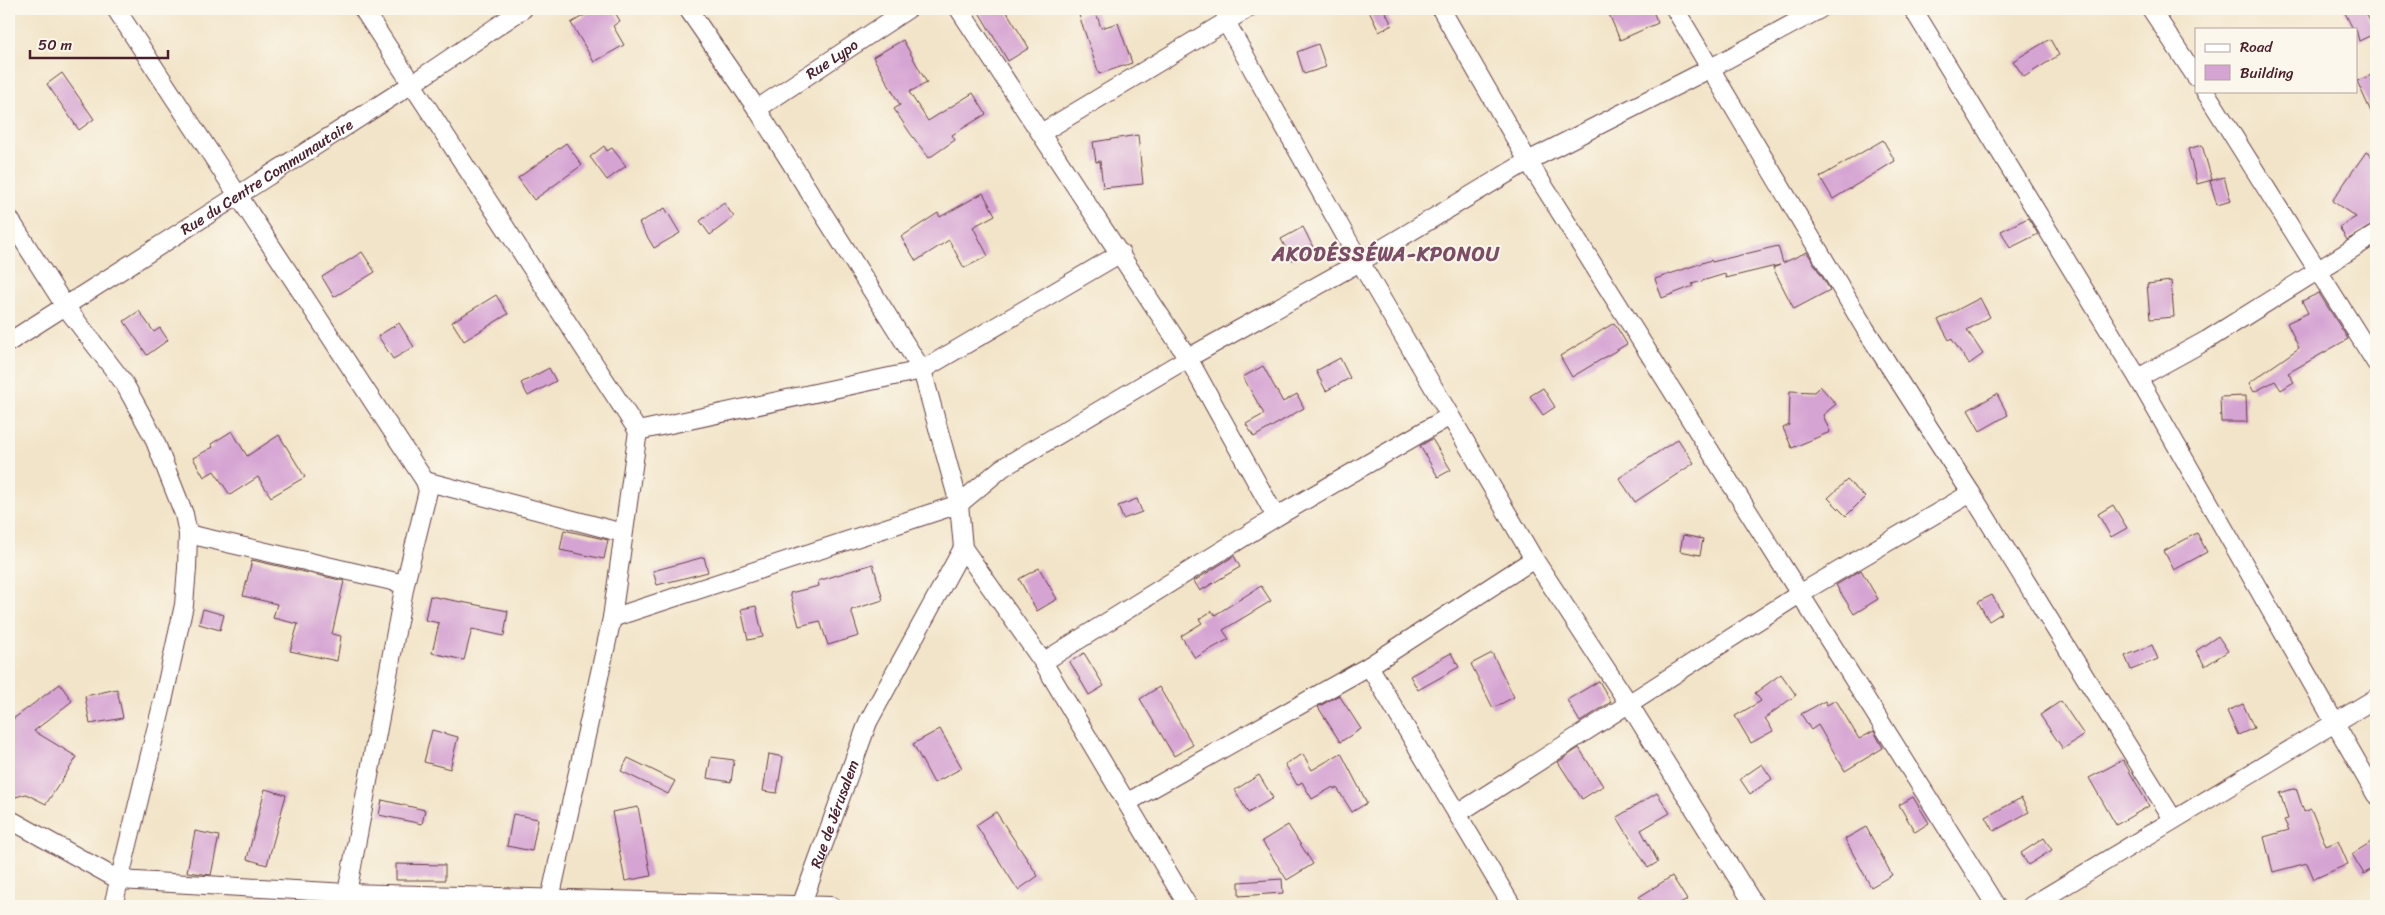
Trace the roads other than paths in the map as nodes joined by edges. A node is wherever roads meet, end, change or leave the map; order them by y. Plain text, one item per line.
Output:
1 (116, 9) edge
2 (363, 9) edge
3 (523, 9) edge
4 (688, 9) edge
5 (908, 9) edge
6 (960, 9) edge
7 (1247, 9) edge
8 (1441, 9) edge
9 (1675, 9) edge
10 (1820, 9) edge
11 (1912, 9) edge
12 (2151, 9) edge
13 (1225, 20) junction
14 (1709, 69) junction
15 (2195, 75) edge
16 (412, 84) junction
17 (2206, 92) edge
18 (757, 109) junction
19 (1041, 133) junction
20 (1528, 161) junction
21 (239, 195) junction
22 (9, 218) edge
23 (2376, 234) edge
24 (1121, 253) junction
25 (1360, 262) junction
26 (2317, 271) junction
27 (65, 306) junction
28 (9, 342) edge
29 (1188, 358) junction
30 (2376, 364) edge
31 (922, 370) junction
32 (2138, 378) junction
33 (1450, 416) junction
34 (638, 431) junction
35 (425, 481) junction
36 (1971, 493) junction
37 (959, 504) junction
38 (1276, 517) junction
39 (623, 533) junction
40 (188, 534) junction
41 (963, 548) junction
42 (1534, 558) junction
43 (405, 584) junction
44 (1801, 593) junction
45 (612, 618) junction
46 (1043, 662) junction
47 (1369, 666) junction
48 (2376, 698) edge
49 (1629, 704) junction
50 (2335, 723) junction
51 (2376, 795) edge
52 (1128, 802) junction
53 (1457, 814) junction
54 (9, 819) edge
55 (2173, 819) junction
56 (119, 880) junction
57 (347, 892) junction
58 (550, 899) junction
59 (112, 906) edge
60 (801, 906) edge
61 (831, 906) edge
62 (1188, 906) edge
63 (1512, 906) edge
64 (1755, 906) edge
65 (1996, 906) edge
66 (2031, 906) edge

1 - 21 street
2 - 16 street
3 - 16 street, Rue du Centre Communautaire
4 - 18 street
5 - 18 street, Rue Lypo
6 - 19 street
7 - 13 street
8 - 20 street
9 - 14 street
10 - 14 street
11 - 32 street
12 - 15 street
13 - 19 street
13 - 25 street
14 - 20 street
14 - 36 street
16 - 21 street, Rue du Centre Communautaire
16 - 34 street
17 - 26 street
18 - 31 street
19 - 24 street
20 - 25 street
20 - 44 street
21 - 27 street, Rue du Centre Communautaire
21 - 35 street
22 - 27 street
23 - 26 street
24 - 29 street
24 - 31 street
25 - 29 street
25 - 33 street
26 - 30 street
26 - 32 street
27 - 28 street, Rue du Centre Communautaire
27 - 40 street
29 - 37 street
29 - 38 street
31 - 34 street
31 - 37 street
32 - 50 street
33 - 38 street
33 - 42 street
34 - 39 street
35 - 39 street
35 - 43 street
36 - 44 street
36 - 55 street
37 - 41 street
37 - 45 street
38 - 46 street
39 - 45 street
40 - 43 street
40 - 56 street
41 - 46 street
41 - 60 street, Rue de Jérusalem
42 - 47 street
42 - 49 street
43 - 57 street
44 - 49 street
44 - 65 street
45 - 58 street
46 - 52 street
47 - 52 street
47 - 53 street
48 - 50 street
49 - 53 street
49 - 64 street
50 - 51 street
50 - 55 street
52 - 62 street
53 - 63 street
54 - 56 street
55 - 66 street
56 - 57 street
56 - 59 street
57 - 58 street
58 - 60 street
60 - 61 street

